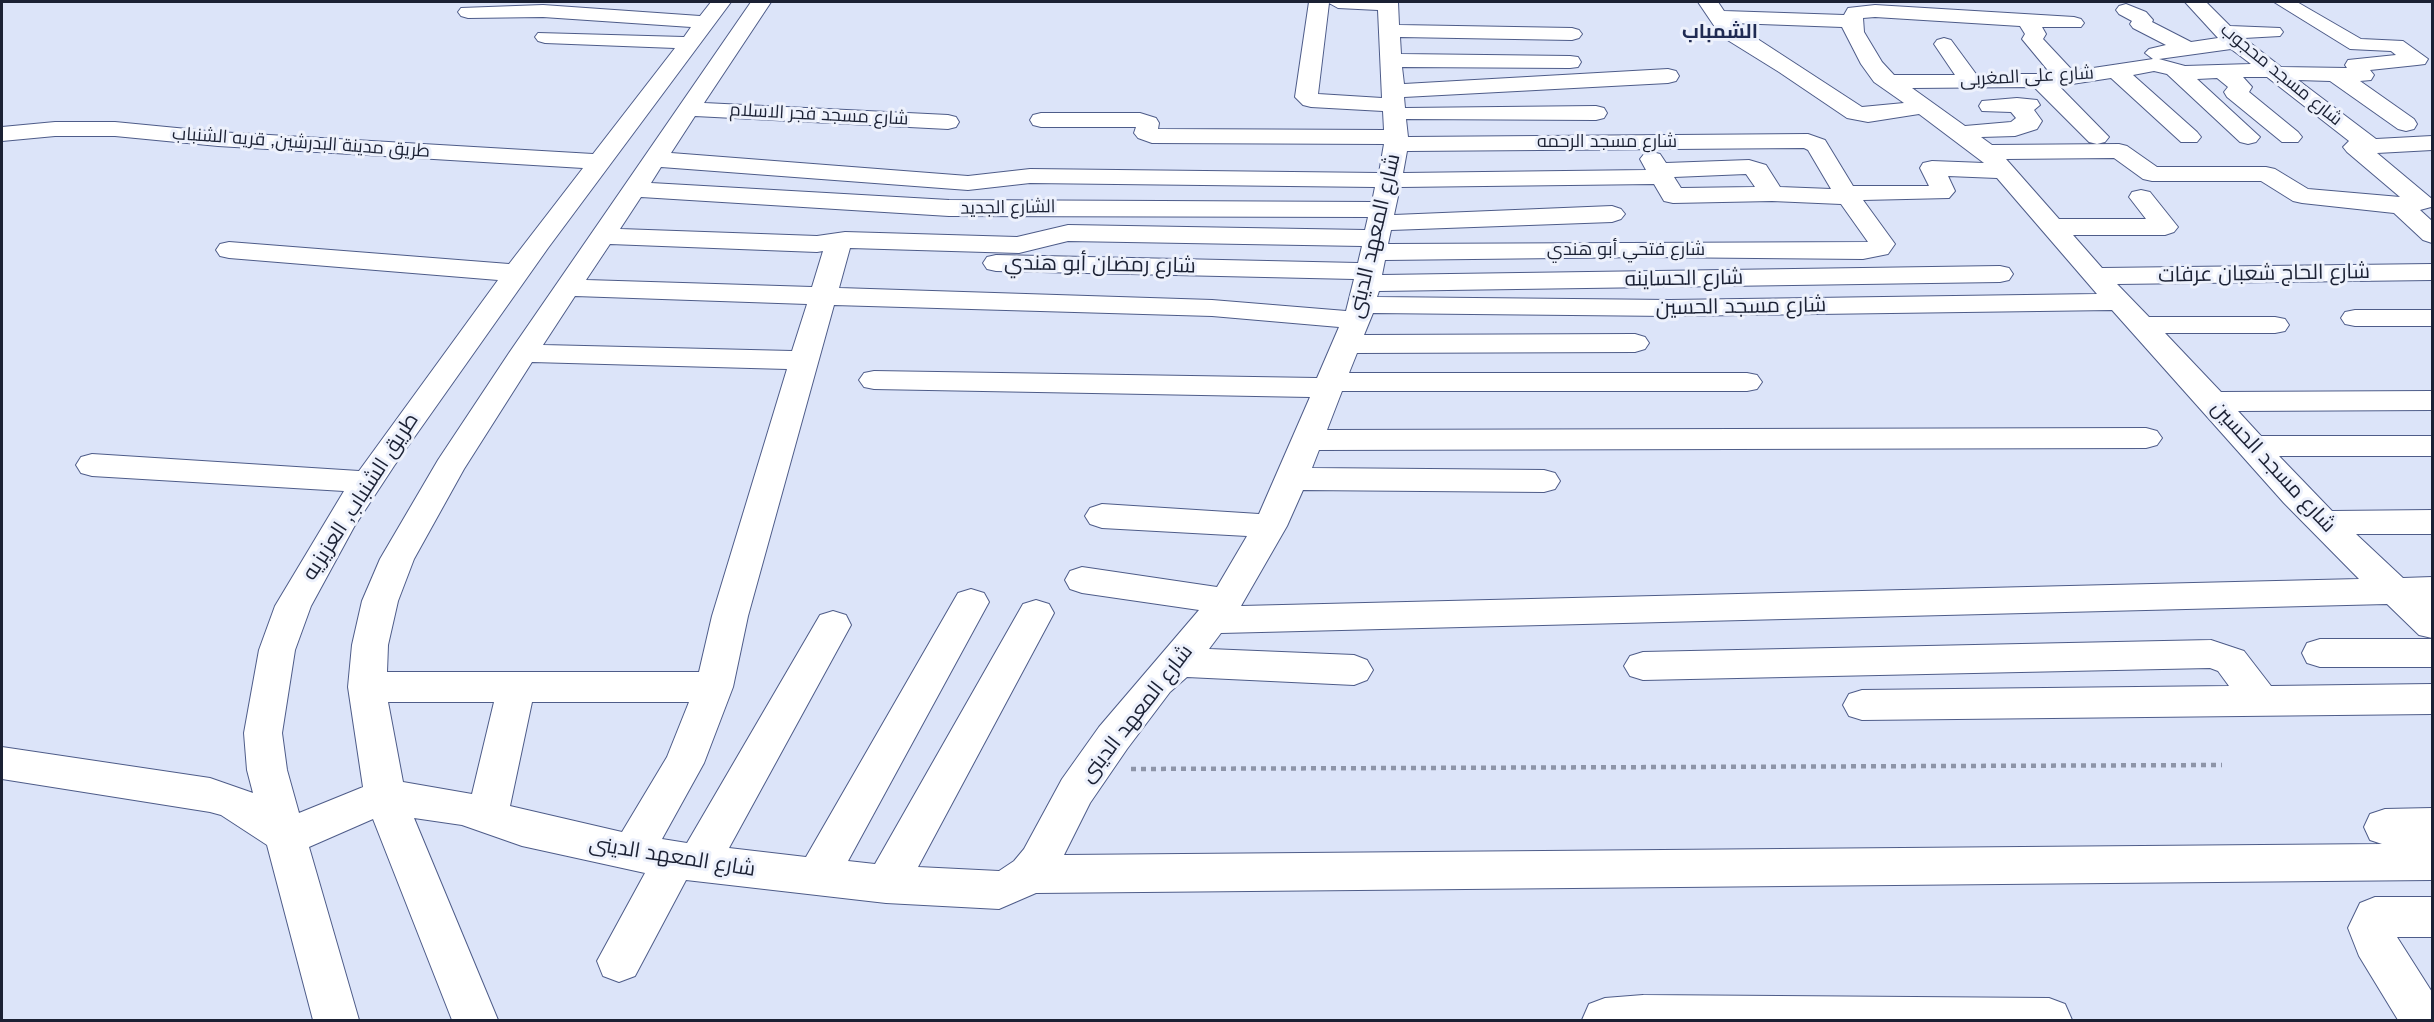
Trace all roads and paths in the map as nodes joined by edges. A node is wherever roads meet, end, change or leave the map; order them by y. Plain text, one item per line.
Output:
1 (721, 2) edge
2 (761, 2) edge
3 (1319, 2) edge
4 (1338, 2) edge
5 (2182, 2) edge
6 (2195, 2) edge
7 (2222, 2) edge
8 (2284, 2) edge
9 (1957, 6) edge
10 (1713, 9) edge
11 (2126, 9) dead end
12 (2022, 10) edge
13 (468, 12) dead end
14 (1863, 16) edge
15 (705, 22) junction
16 (2074, 23) dead end
17 (2272, 32) dead end
18 (1572, 34) dead end
19 (544, 37) dead end
20 (2230, 37) junction
21 (1811, 39) dead end
22 (690, 42) junction
23 (1790, 43) dead end
24 (1944, 44) dead end
25 (2396, 45) junction
26 (2433, 46) edge
27 (2185, 47) junction
28 (1758, 49) junction
29 (2156, 53) dead end
30 (1620, 58) dead end
31 (1570, 62) dead end
32 (2175, 71) junction
33 (2117, 72) junction
34 (2223, 72) junction
35 (2273, 72) junction
36 (2335, 74) junction
37 (1668, 76) junction
38 (2068, 78) junction
39 (2040, 80) junction
40 (1970, 81) junction
41 (1888, 82) junction
42 (1555, 84) junction
43 (1679, 97) dead end
44 (1990, 105) dead end
45 (1920, 107) junction
46 (690, 109) junction
47 (1569, 113) junction
48 (1596, 113) dead end
49 (1859, 114) junction
50 (1041, 120) dead end
51 (948, 122) dead end
52 (2406, 123) dead end
53 (1824, 130) junction
54 (1958, 131) junction
55 (2, 134) edge
56 (2097, 137) dead end
57 (2189, 137) dead end
58 (2248, 137) dead end
59 (2290, 137) dead end
60 (1643, 141) junction
61 (1696, 141) junction
62 (2433, 142) edge
63 (2370, 146) junction
64 (2, 147) edge
65 (656, 159) junction
66 (1996, 161) junction
67 (1381, 165) edge
68 (1711, 168) junction
69 (595, 169) junction
70 (1660, 173) junction
71 (635, 189) junction
72 (1772, 194) junction
73 (1847, 195) junction
74 (2141, 197) dead end
75 (2419, 203) edge
76 (1612, 214) dead end
77 (2055, 227) junction
78 (1120, 234) junction
79 (2433, 235) edge
80 (603, 236) junction
81 (229, 250) dead end
82 (835, 250) junction
83 (1116, 265) junction
84 (2433, 272) edge
85 (516, 273) junction
86 (2000, 274) dead end
87 (2095, 276) junction
88 (567, 288) junction
89 (821, 296) junction
90 (2120, 302) junction
91 (2355, 318) dead end
92 (2433, 318) edge
93 (2142, 325) junction
94 (2275, 325) dead end
95 (1635, 344) dead end
96 (523, 353) junction
97 (803, 360) junction
98 (874, 380) dead end
99 (1747, 382) dead end
100 (1330, 385) junction
101 (2433, 400) edge
102 (2213, 402) junction
103 (2146, 438) dead end
104 (1308, 440) junction
105 (2253, 446) junction
106 (2433, 446) edge
107 (92, 465) dead end
108 (1291, 479) junction
109 (1544, 481) dead end
110 (367, 482) junction
111 (1102, 516) dead end
112 (2433, 522) edge
113 (2324, 523) junction
114 (1270, 526) junction
115 (1082, 580) dead end
116 (2393, 590) junction
117 (2433, 590) edge
118 (971, 602) dead end
119 (1219, 610) junction
120 (1036, 613) dead end
121 (833, 625) dead end
122 (2433, 625) edge
123 (2320, 653) dead end
124 (2433, 653) edge
125 (1179, 662) junction
126 (1643, 666) dead end
127 (1354, 670) dead end
128 (367, 687) junction
129 (516, 687) junction
130 (714, 687) junction
131 (2433, 699) edge
132 (2261, 701) junction
133 (1862, 705) dead end
134 (2, 763) edge
135 (2222, 765) dead end
136 (1091, 769) junction
137 (369, 803) junction
138 (487, 817) junction
139 (2433, 826) edge
140 (2385, 827) dead end
141 (296, 832) junction
142 (632, 852) junction
143 (687, 862) junction
144 (2433, 862) edge
145 (1029, 874) junction
146 (818, 877) junction
147 (886, 884) junction
148 (2433, 917) edge
149 (619, 961) dead end
150 (336, 1020) edge
151 (475, 1020) edge
152 (1605, 1020) edge
153 (2049, 1020) edge
154 (2424, 1020) edge

1 - 15 street, طريق الشنباب, العزيزيه
2 - 46 street
3 - 67 street
4 - 67 street
5 - 6 street
6 - 7 street
6 - 20 street, شارع مسجد محجوب
8 - 25 street
9 - 12 street
9 - 14 street
10 - 14 street
10 - 28 street
11 - 27 street
12 - 16 street
12 - 38 street
13 - 15 street
14 - 21 street
14 - 41 street, شارع مسجد الحسين
15 - 22 street, طريق الشنباب, العزيزيه
17 - 20 street
18 - 67 street
19 - 22 street
20 - 27 street
20 - 35 street, شارع مسجد محجوب
22 - 69 street, طريق الشنباب, العزيزيه
23 - 28 street
24 - 40 street
25 - 26 street
25 - 36 street, شارع على المغربى
27 - 29 street
28 - 49 street
30 - 37 street
31 - 67 street
32 - 33 street, شارع على المغربى
32 - 34 street, شارع على المغربى
32 - 58 street
33 - 38 street, شارع على المغربى
33 - 57 street
34 - 35 street, شارع على المغربى
34 - 59 street
35 - 36 street, شارع على المغربى
35 - 63 street, شارع مسجد محجوب
36 - 52 street
37 - 42 street
37 - 43 street
38 - 39 street, شارع على المغربى
39 - 40 street, شارع على المغربى
39 - 56 street
40 - 41 street, شارع على المغربى
41 - 45 street, شارع مسجد الحسين
42 - 47 street
42 - 67 street
44 - 54 street
45 - 49 street, شارع مسجد الرحمه
45 - 54 street, شارع مسجد الحسين
46 - 51 street, شارع مسجد فجر الاسلام
46 - 65 street
47 - 48 street
47 - 67 street
49 - 53 street, شارع مسجد الرحمه
50 - 67 street
53 - 61 street, شارع مسجد الرحمه
53 - 73 street
54 - 66 street, شارع مسجد الحسين
55 - 69 street, طريق مدينة البدرشين, قريه الشنباب
60 - 61 street, شارع مسجد الرحمه
60 - 67 street, شارع مسجد الرحمه
60 - 70 street
61 - 68 street
62 - 63 street
63 - 75 street
64 - 69 street, طريق مدينة البدرشين, قريه الشنباب
65 - 67 street
65 - 71 street
66 - 73 street
66 - 75 street
66 - 77 street, شارع مسجد الحسين
67 - 70 street
67 - 71 street, الشارع الجديد
67 - 73 street, شارع فتحي أبو هندي
67 - 76 street
67 - 78 street
67 - 83 street, شارع رمضان أبو هندي
67 - 86 street, شارع الحساينه
67 - 89 street
67 - 90 street, شارع مسجد الحسين
67 - 95 street
67 - 100 street, شارع المعهد الدينى
68 - 70 street
68 - 72 street
69 - 85 street, طريق الشنباب, العزيزيه
70 - 72 street
71 - 80 street
72 - 73 street
74 - 77 street
75 - 79 street
77 - 87 street, شارع مسجد الحسين
78 - 82 street
78 - 83 street
80 - 82 street
80 - 88 street
81 - 85 street
82 - 83 street, شارع رمضان أبو هندي
82 - 89 street
84 - 87 street, شارع الحاج شعبان عرفات
85 - 110 street, طريق الشنباب, العزيزيه
87 - 90 street, شارع مسجد الحسين
88 - 89 street
88 - 96 street
89 - 97 street
90 - 93 street, شارع مسجد الحسين
91 - 92 street
93 - 94 street
93 - 102 street, شارع مسجد الحسين
96 - 97 street
96 - 128 street
97 - 130 street
98 - 100 street
99 - 100 street
100 - 104 street, شارع المعهد الدينى
101 - 102 street
102 - 105 street, شارع مسجد الحسين
103 - 104 street
104 - 108 street, شارع المعهد الدينى
105 - 106 street
105 - 113 street, شارع مسجد الحسين
107 - 110 street
108 - 109 street
108 - 114 street, شارع المعهد الدينى
110 - 141 street, طريق الشنباب, العزيزيه
111 - 114 street
112 - 113 street
113 - 116 street, شارع مسجد الحسين
114 - 119 street, شارع المعهد الدينى
115 - 119 street
116 - 117 street
116 - 119 street
116 - 122 street, شارع مسجد الحسين
118 - 146 street
119 - 125 street, شارع المعهد الدينى
120 - 147 street
121 - 143 street
123 - 124 street
125 - 127 street
125 - 136 street, شارع المعهد الدينى
126 - 132 street
128 - 129 street
128 - 137 street
129 - 130 street
129 - 138 street
130 - 142 street
131 - 132 street
132 - 133 street
134 - 141 street
135 - 136 path
136 - 145 street, شارع المعهد الدينى
137 - 138 street, شارع المعهد الدينى
137 - 141 street
137 - 151 street
138 - 142 street, شارع المعهد الدينى
139 - 140 street
141 - 150 street, طريق الشنباب, العزيزيه
142 - 143 street, شارع المعهد الدينى
143 - 146 street, شارع المعهد الدينى
143 - 149 street
144 - 145 street
145 - 147 street, شارع المعهد الدينى
146 - 147 street, شارع المعهد الدينى
148 - 154 street
152 - 153 street

